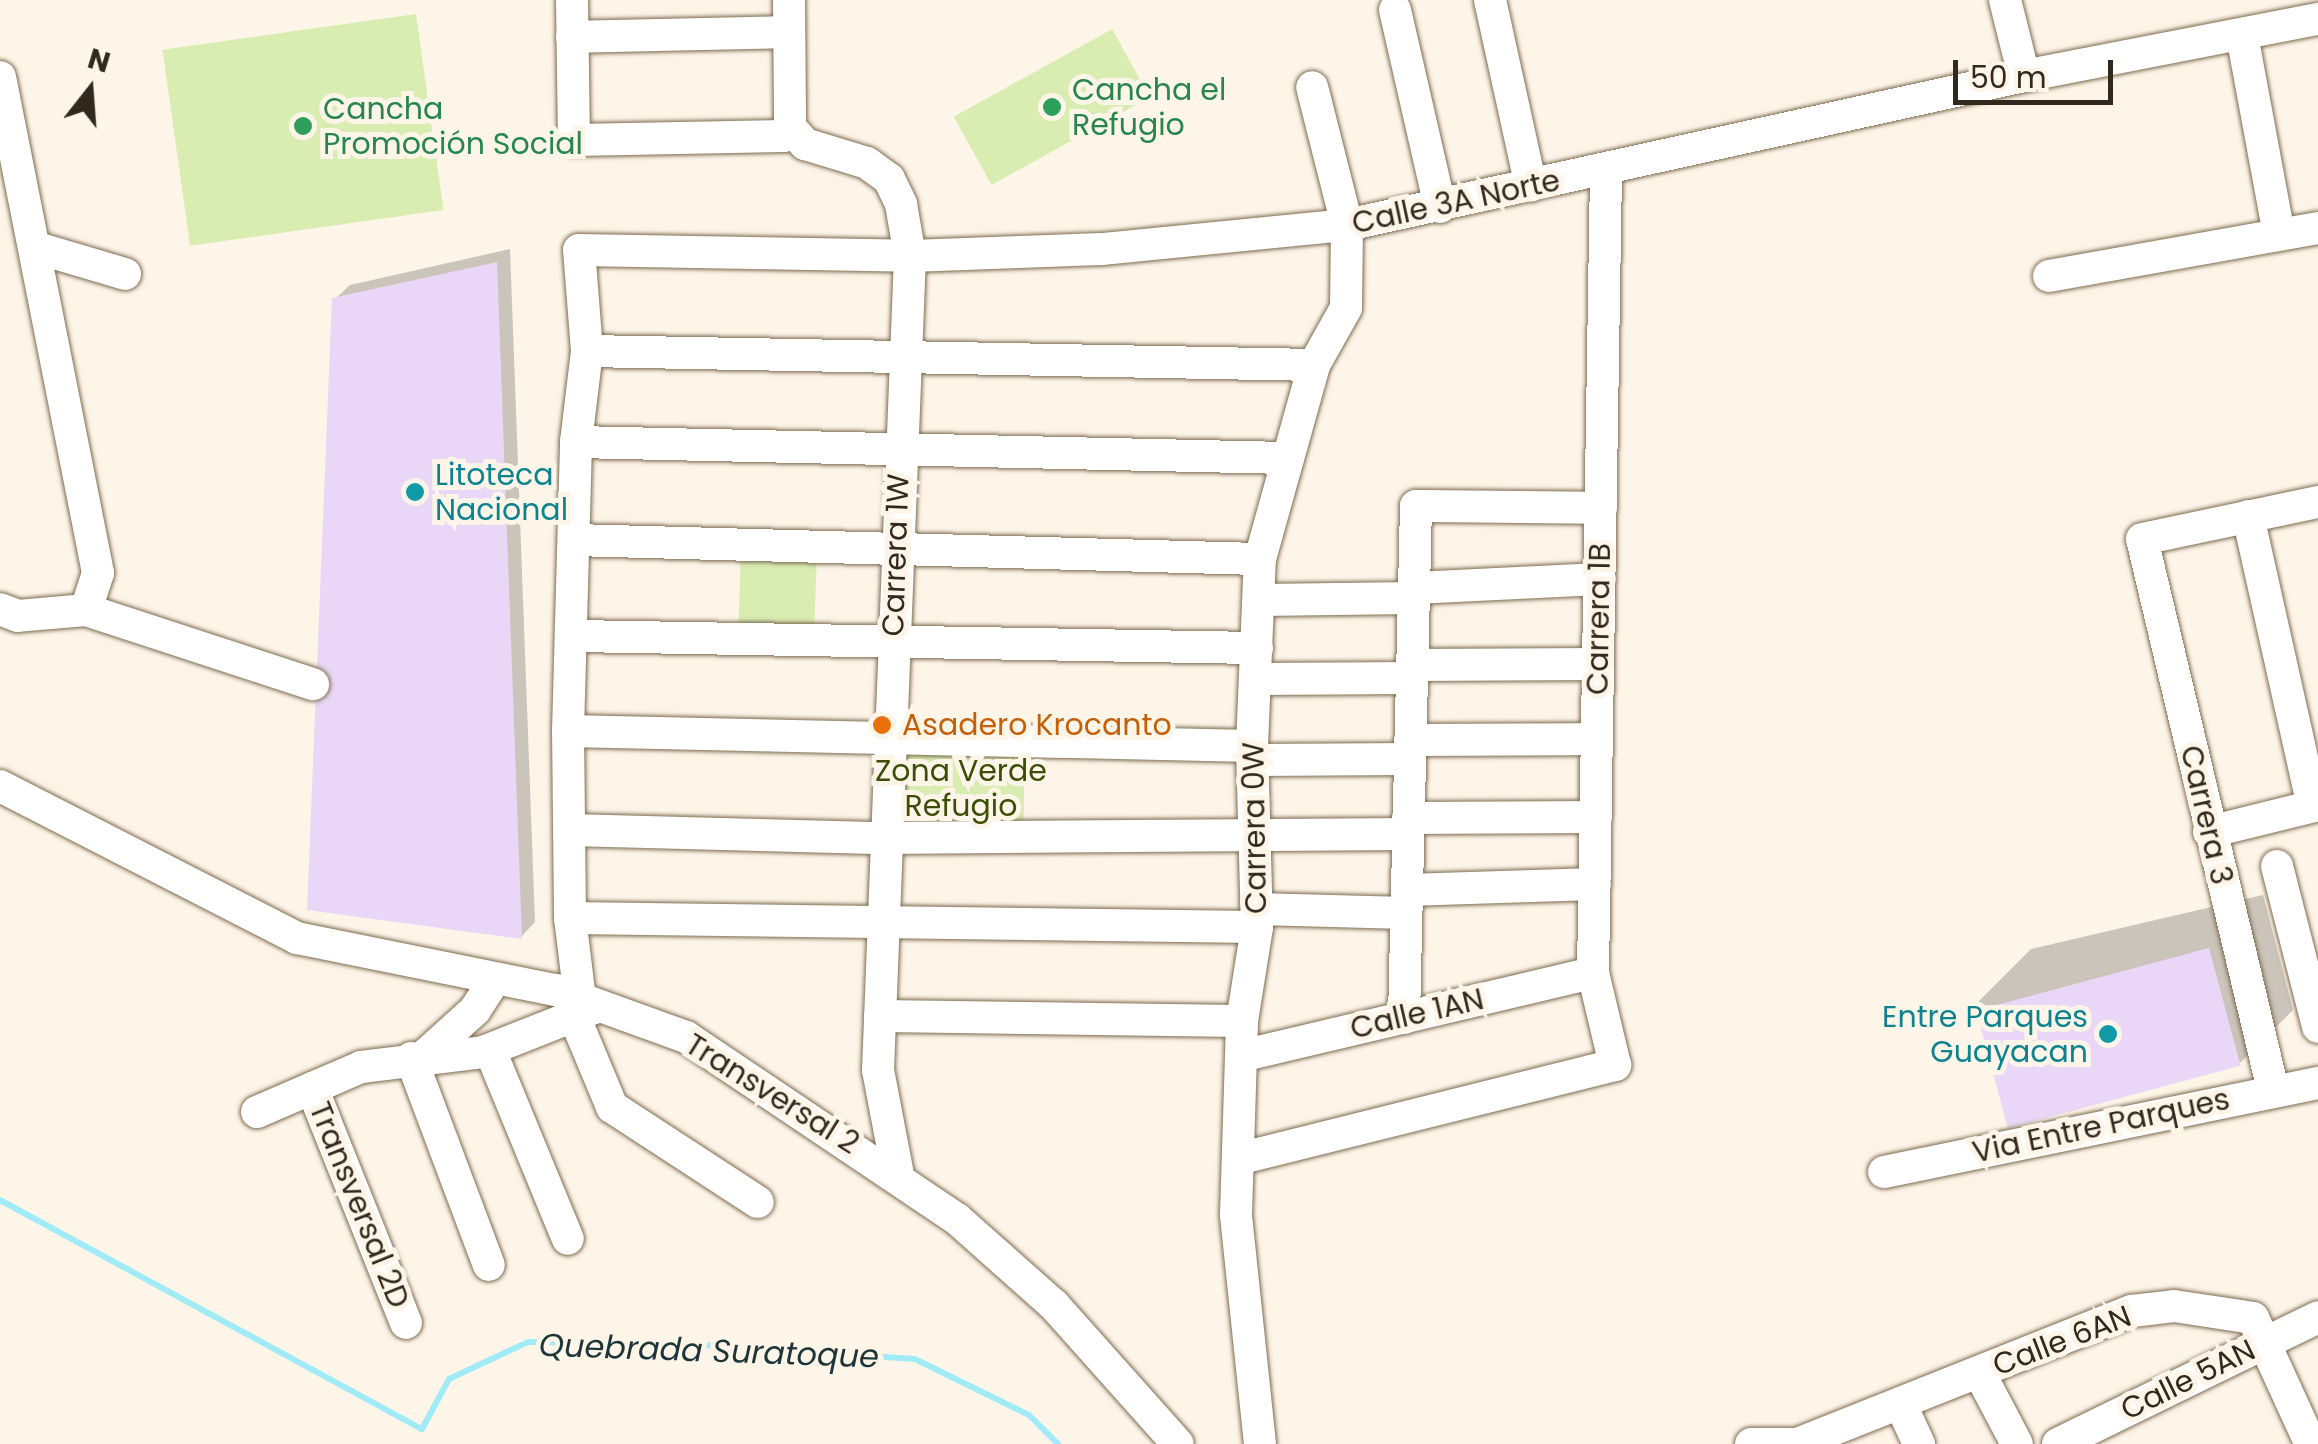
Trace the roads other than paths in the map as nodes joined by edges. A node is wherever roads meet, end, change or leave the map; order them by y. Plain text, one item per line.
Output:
1 (572, 0) edge
2 (1490, 0) edge
3 (2005, 0) edge
4 (1396, 10) dead end
5 (789, 16) edge
6 (2318, 19) edge
7 (2242, 35) junction
8 (572, 37) junction
9 (2024, 76) junction
10 (0, 77) edge
11 (1312, 87) dead end
12 (790, 127) junction
13 (1606, 171) junction
14 (1531, 186) junction
15 (1440, 207) junction
16 (1347, 225) junction
17 (2318, 228) edge
18 (2279, 234) junction
19 (34, 247) junction
20 (910, 256) junction
21 (125, 274) dead end
22 (2049, 276) dead end
23 (587, 351) junction
24 (903, 358) junction
25 (1314, 365) junction
26 (576, 442) junction
27 (900, 452) junction
28 (1288, 458) junction
29 (2318, 502) edge
30 (1601, 508) junction
31 (2248, 516) junction
32 (574, 540) junction
33 (896, 550) junction
34 (1260, 559) junction
35 (1600, 579) junction
36 (1414, 593) junction
37 (1259, 600) junction
38 (0, 610) edge
39 (86, 610) junction
40 (574, 636) junction
41 (892, 645) junction
42 (1256, 664) junction
43 (1598, 664) junction
44 (1412, 672) junction
45 (313, 684) dead end
46 (568, 731) junction
47 (890, 737) junction
48 (1597, 739) junction
49 (1410, 749) junction
50 (1252, 753) junction
51 (0, 786) edge
52 (2316, 805) edge
53 (1596, 817) junction
54 (1408, 826) junction
55 (570, 830) junction
56 (2209, 832) junction
57 (1256, 835) junction
58 (883, 838) junction
59 (2277, 866) dead end
60 (1595, 884) junction
61 (1406, 901) junction
62 (570, 918) junction
63 (1257, 918) junction
64 (882, 922) junction
65 (1593, 973) junction
66 (493, 982) junction
67 (2313, 986) edge
68 (584, 1007) junction
69 (880, 1016) junction
70 (1404, 1018) junction
71 (1242, 1021) junction
72 (2318, 1027) edge
73 (490, 1050) junction
74 (1241, 1056) junction
75 (417, 1058) junction
76 (2318, 1082) edge
77 (312, 1088) junction
78 (2274, 1090) junction
79 (257, 1112) dead end
80 (1238, 1159) junction
81 (1884, 1172) dead end
82 (898, 1175) junction
83 (758, 1202) dead end
84 (568, 1239) dead end
85 (489, 1265) dead end
86 (2318, 1317) edge
87 (406, 1323) dead end
88 (2262, 1342) junction
89 (1979, 1372) junction
90 (1902, 1405) junction
91 (2307, 1439) edge
92 (1178, 1444) edge
93 (1260, 1444) edge
94 (1751, 1444) edge
95 (1919, 1444) edge
96 (2017, 1444) edge
97 (2058, 1444) edge

1 - 8 street
2 - 14 street
3 - 9 street
4 - 15 street
5 - 8 street
5 - 12 street
6 - 7 street, Calle 3A Norte
7 - 9 street, Calle 3A Norte
7 - 18 street
8 - 12 street
9 - 13 street, Calle 3A Norte
10 - 19 street
11 - 16 street, Carrera 0W
12 - 20 street, Carrera 1W
13 - 14 street, Calle 3A Norte
13 - 30 street, Carrera 1B
14 - 15 street, Calle 3A Norte
15 - 16 street, Calle 3A Norte
16 - 20 street, Calle 3A Norte
16 - 25 street, Carrera 0W
17 - 18 street
18 - 22 street
19 - 21 street
19 - 39 street
20 - 23 street, Calle 3A Norte
20 - 24 street, Carrera 1W
23 - 24 street
23 - 26 street
24 - 25 street
24 - 27 street, Carrera 1W
25 - 28 street, Carrera 0W
26 - 27 street
26 - 32 street
27 - 28 street
27 - 33 street, Carrera 1W
28 - 34 street, Carrera 0W
29 - 31 street
30 - 35 street, Carrera 1B
30 - 36 street
31 - 52 street
31 - 56 street, Carrera 3
32 - 33 street
32 - 40 street
33 - 34 street
33 - 41 street, Carrera 1W
34 - 37 street, Carrera 0W
35 - 36 street
35 - 43 street, Carrera 1B
36 - 37 street
36 - 44 street
37 - 42 street, Carrera 0W
38 - 39 street
39 - 45 street
40 - 41 street
40 - 46 street
41 - 42 street
41 - 47 street, Carrera 1W
42 - 44 street
42 - 50 street, Carrera 0W
43 - 44 street
43 - 48 street, Carrera 1B
44 - 49 street
46 - 47 street
46 - 55 street
47 - 50 street
47 - 58 street, Carrera 1W
48 - 49 street
48 - 53 street, Carrera 1B
49 - 50 street
49 - 54 street
50 - 57 street, Carrera 0W
51 - 66 street, Transversal 2
52 - 56 street
53 - 54 street
53 - 60 street, Carrera 1B
54 - 57 street
54 - 61 street
55 - 58 street
55 - 62 street
56 - 78 street, Carrera 3
57 - 58 street
57 - 63 street, Carrera 0W
58 - 64 street, Carrera 1W
59 - 67 street
60 - 61 street
60 - 65 street, Carrera 1B
61 - 63 street
61 - 70 street
62 - 64 street
62 - 68 street
63 - 64 street
63 - 71 street, Carrera 0W
64 - 69 street, Carrera 1W
65 - 70 street, Calle 1AN
65 - 80 street, Carrera 1B
66 - 68 street, Transversal 2
66 - 75 street
67 - 72 street
68 - 73 street
68 - 82 street, Transversal 2
68 - 83 street
69 - 71 street
69 - 82 street, Carrera 1W
70 - 74 street, Calle 1AN
71 - 74 street, Carrera 0W
73 - 75 street
73 - 84 street
74 - 80 street, Carrera 0W
75 - 77 street
75 - 85 street
76 - 78 street, Via Entre Parques
77 - 79 street
77 - 87 street, Transversal 2D
78 - 81 street, Via Entre Parques
80 - 93 street, Carrera 0W
82 - 92 street, Transversal 2
86 - 88 street, Calle 5AN
88 - 89 street, Calle 6AN
88 - 91 street, Calle 6AN
88 - 97 street, Calle 5AN
89 - 90 street, Calle 6AN
89 - 96 street
90 - 94 street, Calle 6AN
90 - 95 street

